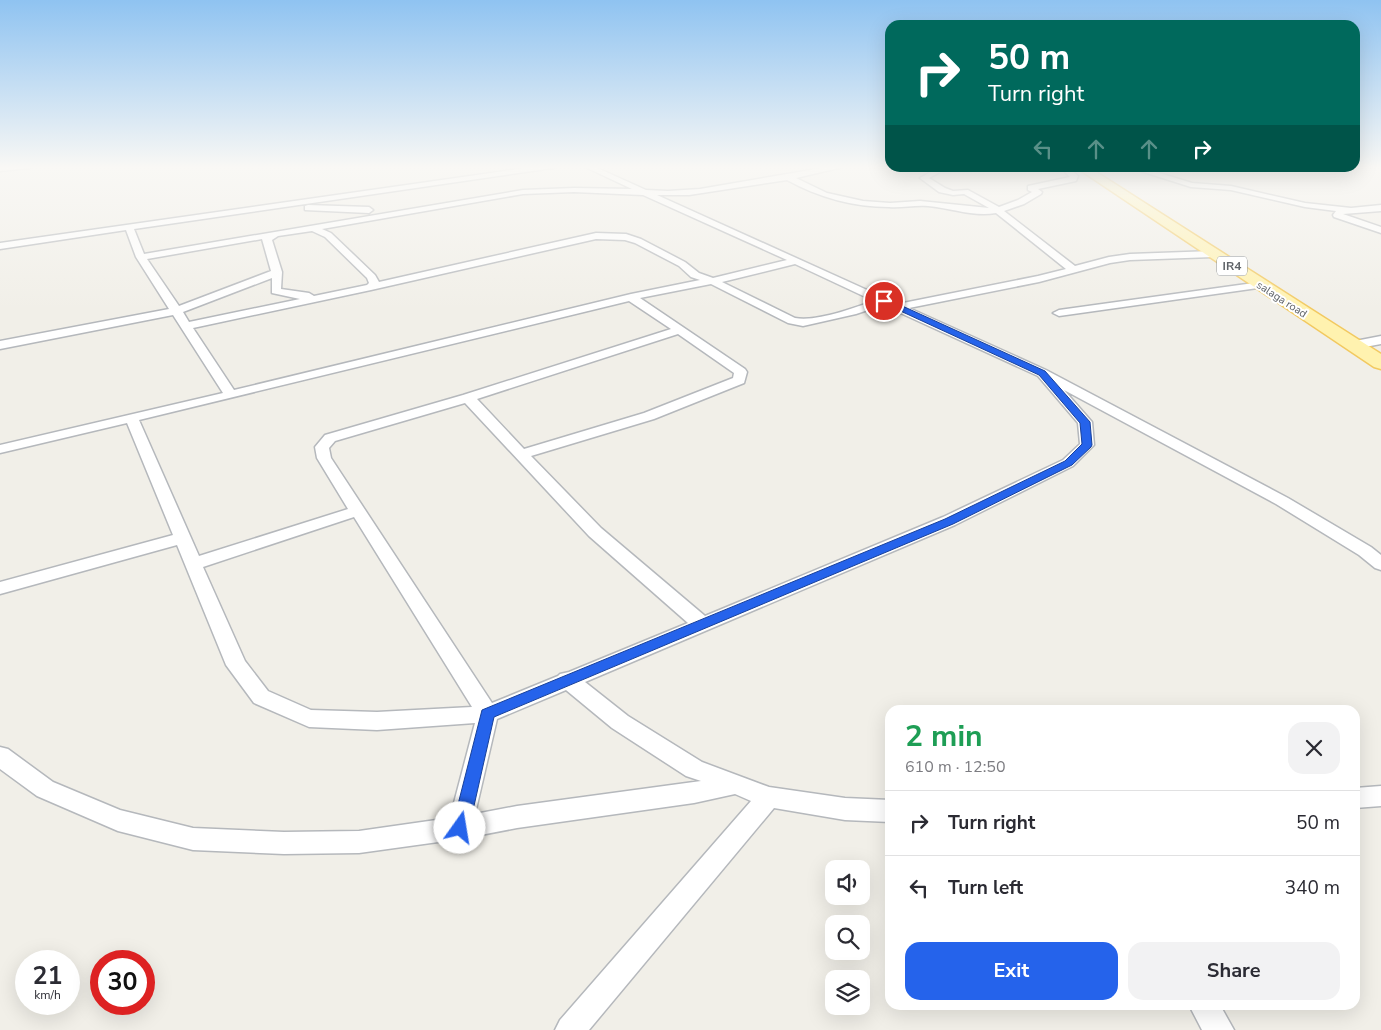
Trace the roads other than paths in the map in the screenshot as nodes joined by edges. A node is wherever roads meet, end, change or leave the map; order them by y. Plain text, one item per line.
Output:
1 (219, 214) edge
2 (363, 214) edge
3 (694, 214) edge
4 (1003, 214) edge
5 (1153, 214) edge
6 (1338, 214) edge
7 (129, 227) junction
8 (312, 227) junction
9 (1381, 230) edge
10 (276, 234) junction
11 (0, 246) edge
12 (1213, 254) junction
13 (141, 257) junction
14 (797, 261) junction
15 (1073, 269) junction
16 (277, 272) junction
17 (712, 281) junction
18 (1261, 285) junction
19 (371, 287) junction
20 (329, 297) junction
21 (631, 297) junction
22 (884, 301) junction
23 (898, 307) junction
24 (176, 310) junction
25 (1058, 313) dead end
26 (186, 326) junction
27 (680, 330) junction
28 (1381, 340) edge
29 (0, 345) edge
30 (1354, 345) junction
31 (1381, 363) edge
32 (1042, 373) junction
33 (231, 395) junction
34 (468, 398) junction
35 (132, 419) junction
36 (0, 449) edge
37 (522, 454) junction
38 (357, 511) junction
39 (182, 538) junction
40 (193, 564) junction
41 (1381, 564) edge
42 (0, 588) edge
43 (702, 624) junction
44 (567, 679) junction
45 (488, 714) junction
46 (0, 756) edge
47 (736, 784) junction
48 (1381, 796) edge
49 (770, 797) junction
50 (1360, 798) edge
51 (885, 811) edge
52 (460, 828) junction
53 (1206, 1010) edge
54 (570, 1030) edge
55 (1219, 1030) edge

1 - 7 street
2 - 8 street
3 - 14 street
4 - 15 street
5 - 12 main road, salaga road / IR4
6 - 9 street
7 - 11 street
7 - 13 street
8 - 10 street
8 - 19 street
10 - 13 street
10 - 16 street
12 - 15 street
12 - 18 main road, salaga road / IR4
13 - 24 street
14 - 17 street
14 - 22 street
15 - 23 street
16 - 20 street
16 - 24 street
17 - 19 street
17 - 21 street
17 - 22 street
18 - 25 street
18 - 30 main road, salaga road / IR4
19 - 20 street
20 - 26 street
21 - 27 street
21 - 33 street
22 - 23 street
23 - 32 street
24 - 26 street
24 - 29 street
26 - 33 street
27 - 34 street
27 - 37 street
28 - 30 street
30 - 31 main road, salaga road / IR4
32 - 41 street
32 - 43 street
33 - 35 street
34 - 37 street
34 - 38 street
35 - 36 street
35 - 39 street
37 - 43 street
38 - 40 street
38 - 45 street
39 - 40 street
39 - 42 street
40 - 45 street
43 - 44 street
44 - 45 street
44 - 47 street
45 - 52 street
46 - 52 street
47 - 49 street
47 - 52 street
48 - 50 street
49 - 51 street
49 - 54 street
53 - 55 street

